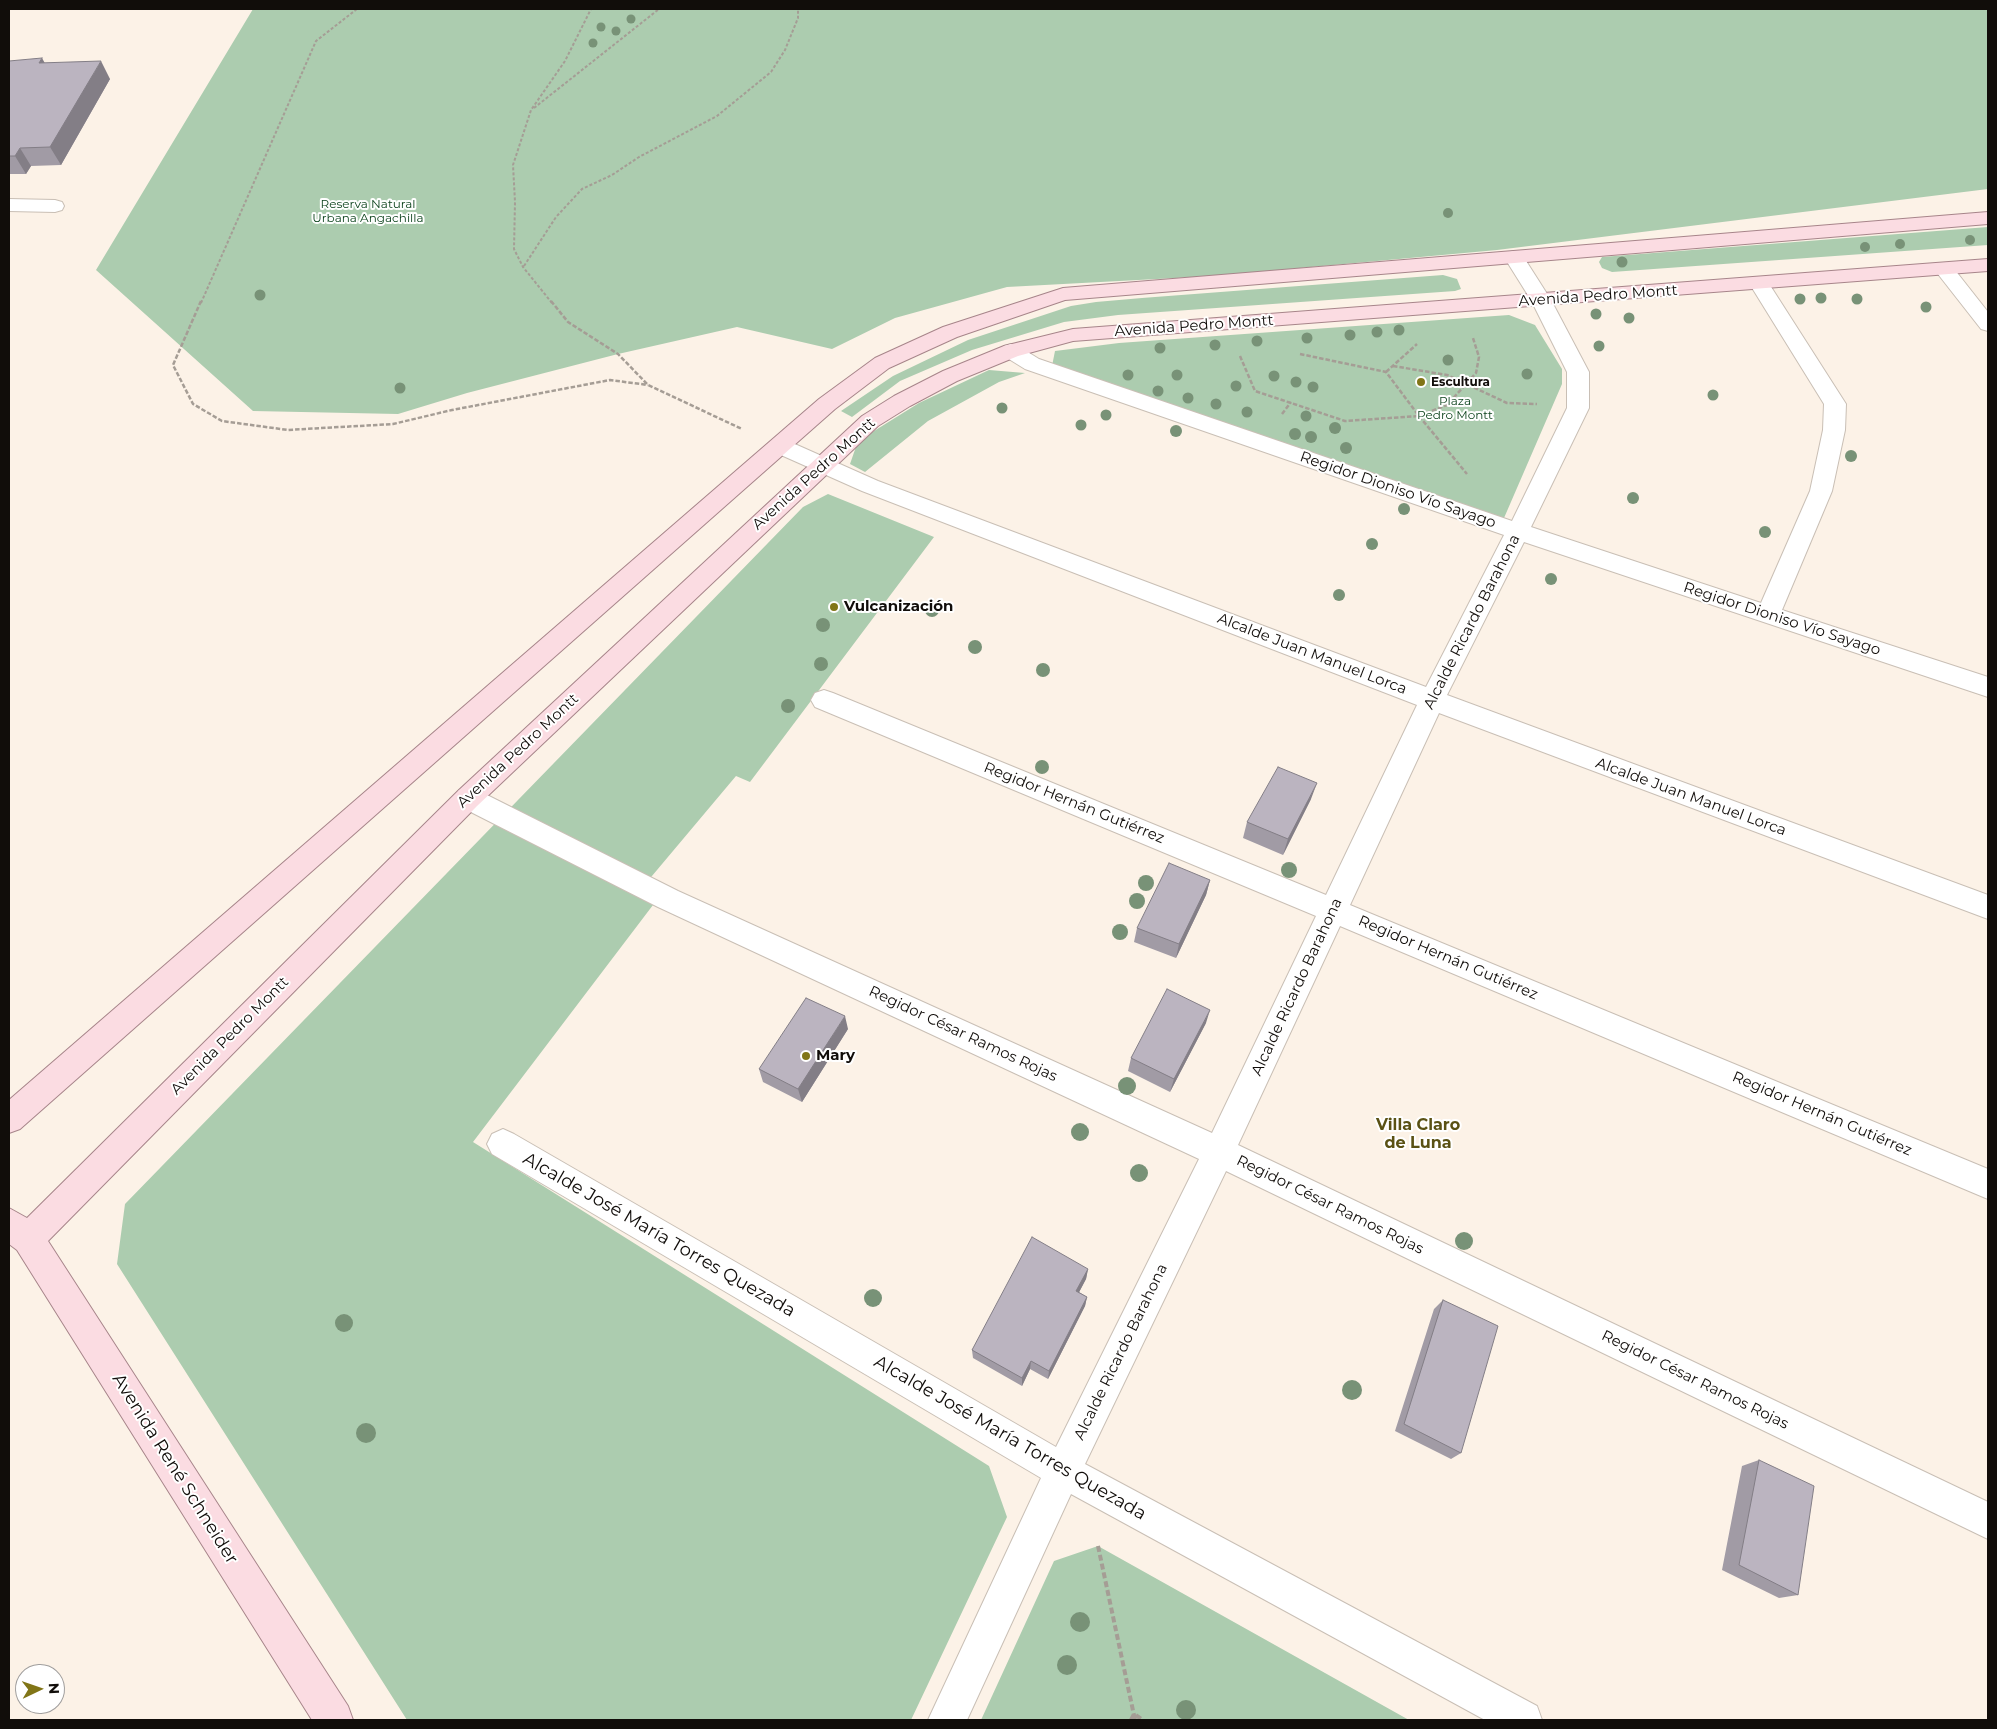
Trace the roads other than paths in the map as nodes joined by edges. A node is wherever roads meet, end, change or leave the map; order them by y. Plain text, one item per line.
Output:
1 (9, 205) edge
2 (55, 206) dead end
3 (1988, 218) edge
4 (1514, 257) junction
5 (1988, 265) edge
6 (1944, 269) junction
7 (1760, 283) junction
8 (1540, 300) junction
9 (1988, 325) edge
10 (1011, 351) junction
11 (780, 446) junction
12 (824, 464) junction
13 (1518, 531) junction
14 (1768, 614) junction
15 (1988, 687) edge
16 (824, 700) dead end
17 (1432, 700) junction
18 (468, 798) junction
19 (1988, 907) edge
20 (1333, 910) junction
21 (9, 1119) edge
22 (503, 1144) dead end
23 (1219, 1152) junction
24 (1988, 1184) edge
25 (18, 1231) edge
26 (1063, 1471) junction
27 (1988, 1521) edge
28 (334, 1720) edge
29 (947, 1720) edge
30 (1523, 1720) edge

1 - 2 street
3 - 4 main road
4 - 8 street, Alcalde Ricardo Barahona
4 - 11 main road
5 - 6 main road, Avenida Pedro Montt
6 - 7 main road, Avenida Pedro Montt
6 - 9 street
7 - 8 main road, Avenida Pedro Montt
7 - 14 street
8 - 10 main road, Avenida Pedro Montt
8 - 13 street, Alcalde Ricardo Barahona
10 - 12 main road, Avenida Pedro Montt
10 - 13 street, Regidor Dioniso Vío Sayago
11 - 12 street, Alcalde Juan Manuel Lorca
11 - 21 main road
12 - 17 street, Alcalde Juan Manuel Lorca
12 - 18 main road, Avenida Pedro Montt
13 - 14 street, Regidor Dioniso Vío Sayago
13 - 17 street, Alcalde Ricardo Barahona
14 - 15 street, Regidor Dioniso Vío Sayago
16 - 20 street, Regidor Hernán Gutiérrez
17 - 19 street, Alcalde Juan Manuel Lorca
17 - 20 street, Alcalde Ricardo Barahona
18 - 23 street, Regidor César Ramos Rojas
18 - 25 main road, Avenida Pedro Montt
20 - 23 street, Alcalde Ricardo Barahona
20 - 24 street, Regidor Hernán Gutiérrez
22 - 26 street, Alcalde José María Torres Quezada
23 - 26 street, Alcalde Ricardo Barahona
23 - 27 street, Regidor César Ramos Rojas
25 - 28 main road, Avenida René Schneider
26 - 29 street, Alcalde Ricardo Barahona
26 - 30 street, Alcalde José María Torres Quezada

